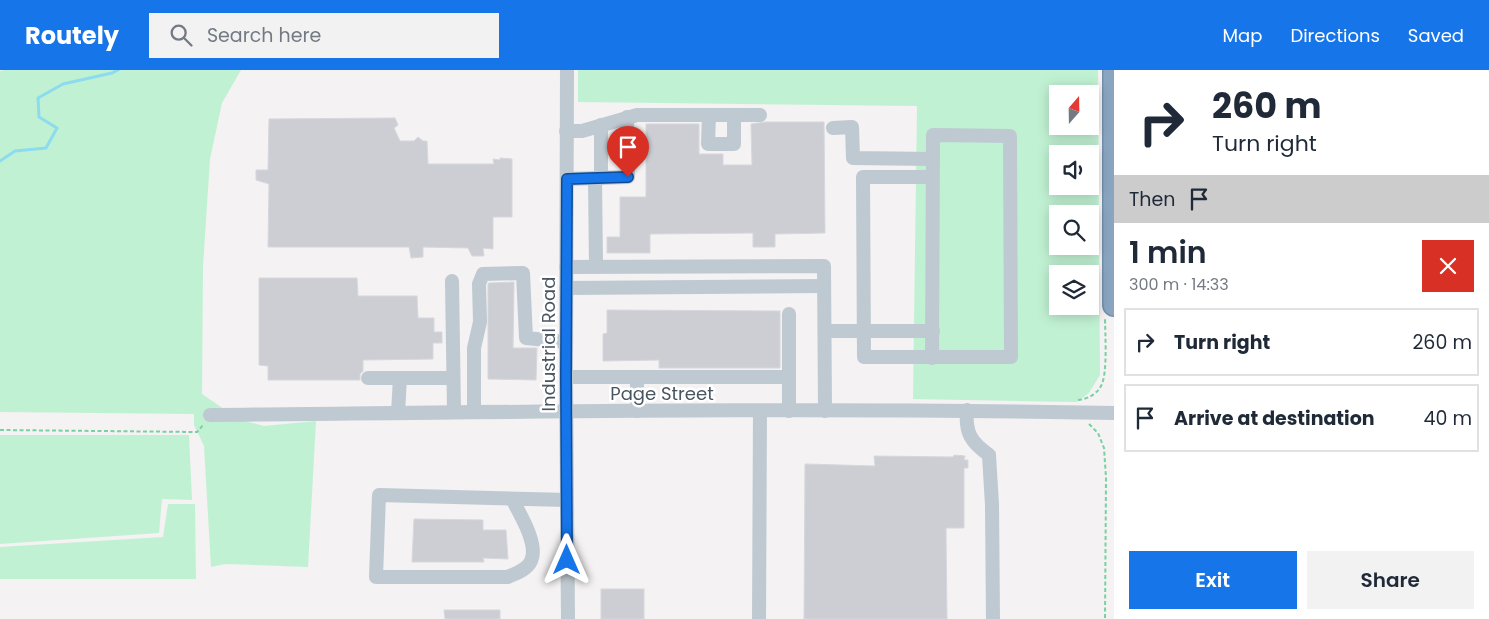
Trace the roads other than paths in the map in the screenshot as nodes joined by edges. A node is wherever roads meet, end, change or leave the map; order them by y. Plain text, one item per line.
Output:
1 (567, 70) edge
2 (1114, 70) edge
3 (709, 115) junction
4 (734, 115) junction
5 (760, 115) dead end
6 (627, 117) junction
7 (601, 124) junction
8 (833, 128) dead end
9 (566, 131) junction
10 (933, 159) junction
11 (933, 177) junction
12 (598, 178) junction
13 (567, 179) junction
14 (566, 266) junction
15 (596, 266) junction
16 (452, 281) dead end
17 (824, 286) junction
18 (566, 288) junction
19 (1114, 305) edge
20 (789, 314) dead end
21 (864, 331) junction
22 (932, 331) junction
23 (824, 332) junction
24 (566, 342) junction
25 (932, 358) junction
26 (566, 377) junction
27 (637, 377) junction
28 (789, 377) junction
29 (368, 378) dead end
30 (400, 378) junction
31 (454, 378) junction
32 (967, 410) junction
33 (566, 411) junction
34 (637, 411) junction
35 (760, 411) junction
36 (789, 411) junction
37 (825, 411) junction
38 (454, 412) junction
39 (474, 412) junction
40 (398, 413) junction
41 (1114, 413) edge
42 (210, 415) road end
43 (512, 499) junction
44 (567, 500) junction
45 (568, 619) edge
46 (759, 619) edge
47 (993, 619) edge

1 - 9 street, Industrial Road
2 - 19 highway
3 - 4 street
3 - 4 street
3 - 6 street
4 - 5 street
6 - 7 street
6 - 12 street
7 - 9 street
7 - 12 street
8 - 10 street
9 - 13 street, Industrial Road
10 - 11 street
10 - 25 street
11 - 21 street
11 - 22 street
12 - 13 street
12 - 15 street
13 - 14 street, Industrial Road
14 - 15 street
14 - 18 street, Industrial Road
15 - 17 street
16 - 31 street
17 - 18 street
17 - 23 street
18 - 24 street, Industrial Road
20 - 28 street
21 - 22 street
21 - 23 street
21 - 25 street
22 - 25 street
23 - 37 street
24 - 26 street, Industrial Road
24 - 39 street
26 - 27 street
26 - 33 street, Industrial Road
27 - 28 street
27 - 34 street
28 - 36 street
29 - 30 street
30 - 31 street
30 - 40 street
31 - 38 street
32 - 37 street, Page Street
32 - 41 street, Page Street
32 - 47 street
33 - 34 street, Page Street
33 - 39 street, Page Street
33 - 44 street, Industrial Road
34 - 35 street, Page Street
35 - 36 street, Page Street
35 - 46 street
36 - 37 street, Page Street
38 - 39 street, Page Street
38 - 40 street, Page Street
40 - 42 street, Page Street
43 - 43 street
43 - 44 street
44 - 45 street, Industrial Road

